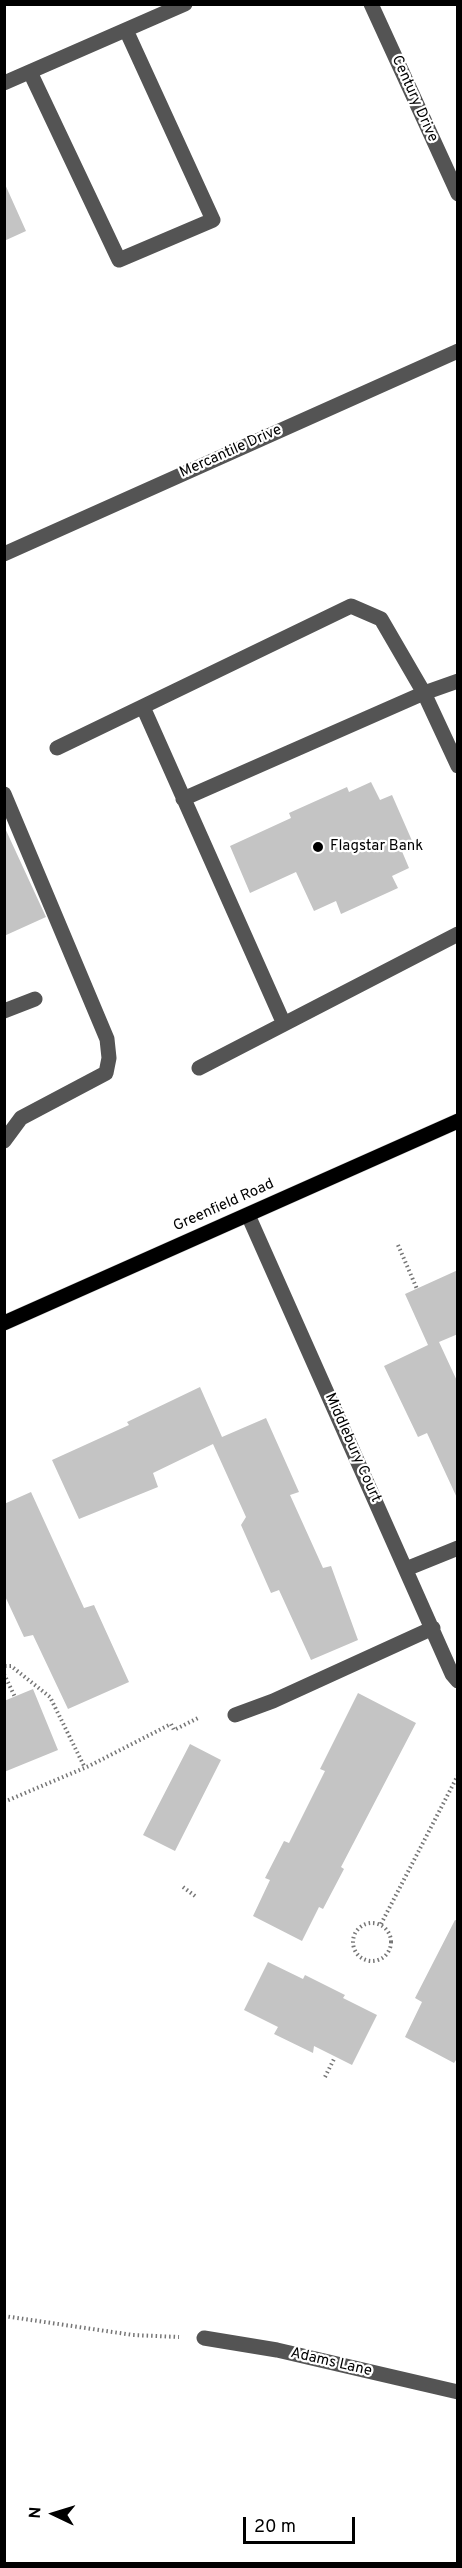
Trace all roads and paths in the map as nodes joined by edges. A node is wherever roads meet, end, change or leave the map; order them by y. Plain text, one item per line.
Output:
1 (185, 4) edge
2 (371, 4) edge
3 (126, 30) junction
4 (30, 72) junction
5 (4, 83) edge
6 (458, 194) edge
7 (458, 351) edge
8 (4, 554) edge
9 (458, 681) edge
10 (424, 693) junction
11 (143, 707) junction
12 (57, 748) dead end
13 (458, 766) edge
14 (4, 794) edge
15 (183, 799) junction
16 (458, 934) edge
17 (35, 999) dead end
18 (4, 1011) edge
19 (284, 1024) junction
20 (199, 1068) dead end
21 (458, 1121) edge
22 (4, 1142) edge
23 (248, 1215) junction
24 (398, 1245) dead end
25 (417, 1288) dead end
26 (4, 1323) edge
27 (458, 1548) edge
28 (406, 1569) junction
29 (433, 1628) junction
30 (5, 1666) edge
31 (4, 1674) edge
32 (458, 1681) edge
33 (15, 1697) dead end
34 (235, 1716) dead end
35 (200, 1717) dead end
36 (85, 1768) junction
37 (458, 1775) edge
38 (4, 1802) edge
39 (183, 1887) dead end
40 (195, 1896) dead end
41 (381, 1924) junction
42 (335, 2057) dead end
43 (325, 2077) dead end
44 (4, 2316) edge
45 (204, 2338) joint
46 (458, 2392) edge

1 - 3 street
2 - 6 street, Century Drive
3 - 4 street
3 - 4 street
4 - 5 street
7 - 8 street, Mercantile Drive
9 - 10 street
10 - 11 street
10 - 13 street
10 - 15 street
11 - 12 street
11 - 15 street
14 - 22 street
15 - 19 street
16 - 19 street
17 - 18 street
19 - 20 street
21 - 23 main road, Greenfield Road
23 - 26 main road, Greenfield Road
23 - 28 street, Middlebury Court
24 - 25 path
27 - 28 street
28 - 29 street, Middlebury Court
29 - 32 street, Middlebury Court
29 - 34 street
30 - 36 path
31 - 33 path
35 - 36 path
36 - 38 path
37 - 41 path
39 - 40 path
41 - 41 path
42 - 43 path
44 - 45 path
45 - 46 street, Adams Lane

